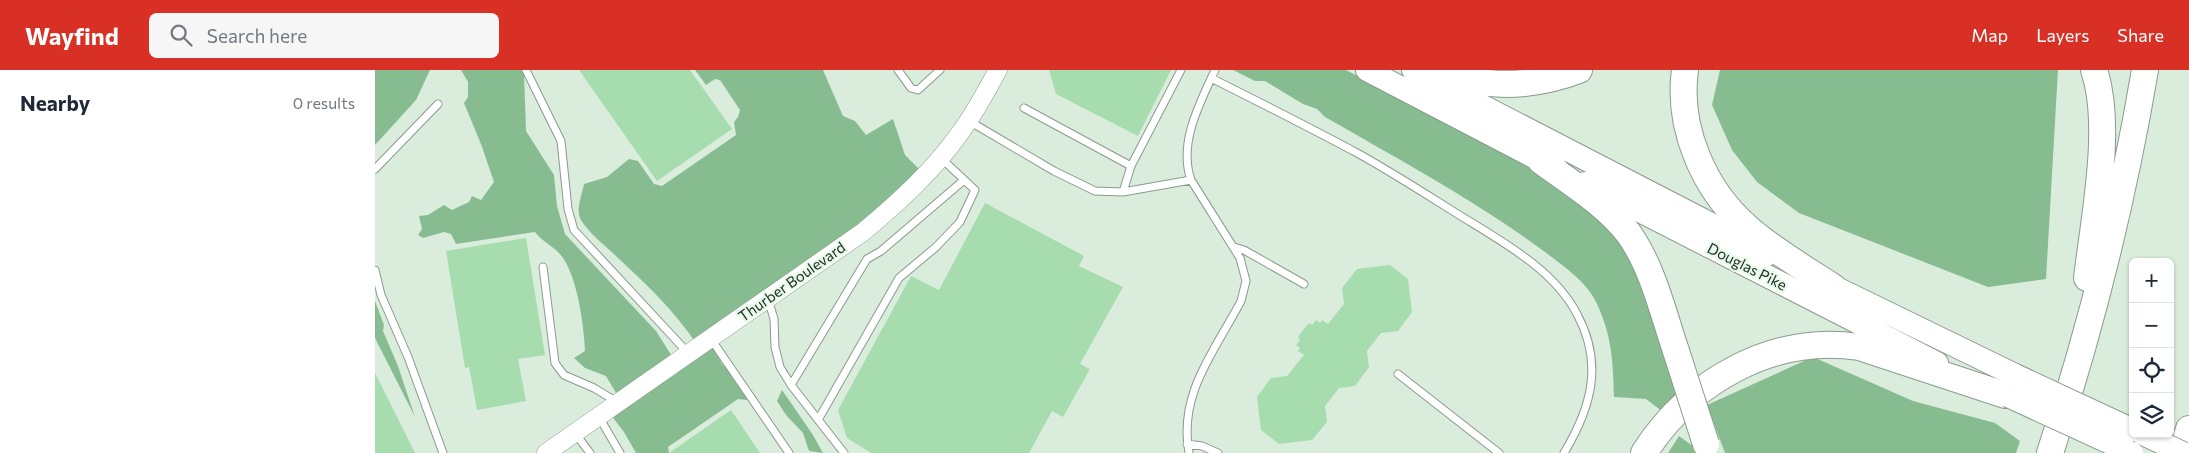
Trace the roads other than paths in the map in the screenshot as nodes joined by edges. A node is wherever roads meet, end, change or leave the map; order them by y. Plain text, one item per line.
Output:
1 (526, 70) edge
2 (898, 70) edge
3 (998, 70) edge
4 (1181, 70) edge
5 (1215, 70) edge
6 (1367, 70) edge
7 (1413, 70) edge
8 (1432, 70) edge
9 (1579, 70) edge
10 (1685, 70) edge
11 (2094, 70) edge
12 (2145, 70) edge
13 (939, 71) edge
14 (1211, 78) junction
15 (438, 104) dead end
16 (1024, 108) dead end
17 (969, 121) junction
18 (941, 158) junction
19 (1541, 161) junction
20 (1131, 166) junction
21 (375, 169) edge
22 (964, 180) junction
23 (1191, 180) junction
24 (1123, 192) junction
25 (1234, 247) junction
26 (543, 267) dead end
27 (375, 270) edge
28 (1304, 284) dead end
29 (1833, 287) junction
30 (768, 299) junction
31 (711, 339) junction
32 (689, 355) junction
33 (1398, 374) dead end
34 (791, 385) junction
35 (2009, 388) junction
36 (2068, 397) junction
37 (619, 403) junction
38 (599, 417) junction
39 (818, 420) junction
40 (2129, 429) edge
41 (2189, 430) edge
42 (575, 433) junction
43 (2151, 438) edge
44 (1187, 444) junction
45 (1708, 448) edge
46 (553, 451) edge
47 (443, 453) edge
48 (590, 453) edge
49 (619, 453) edge
50 (789, 453) edge
51 (844, 453) edge
52 (1189, 453) edge
53 (1217, 453) edge
54 (1499, 453) edge
55 (1564, 453) edge
56 (1644, 453) edge
57 (2051, 453) edge
58 (2131, 453) edge
59 (2183, 453) edge

1 - 32 lane
2 - 13 lane
3 - 17 street, Thurber Boulevard
4 - 20 lane
5 - 14 lane
6 - 19 main road, Douglas Pike
7 - 29 main road, Douglas Pike
8 - 9 highway
10 - 29 highway
11 - 36 highway
12 - 36 highway
14 - 23 lane
14 - 55 lane
15 - 21 lane
16 - 20 lane
17 - 18 street, Thurber Boulevard
17 - 24 lane
18 - 22 lane
18 - 30 street, Thurber Boulevard
19 - 35 main road, Douglas Pike
19 - 45 highway, bridge
20 - 24 lane
22 - 34 lane
22 - 39 lane
23 - 24 lane
23 - 25 lane
25 - 28 lane
25 - 44 lane
26 - 37 lane
27 - 47 lane
29 - 35 main road, Douglas Pike
30 - 31 street, Thurber Boulevard
30 - 34 lane
31 - 32 street, Thurber Boulevard
31 - 50 lane
32 - 37 street, Thurber Boulevard
33 - 54 lane
34 - 39 lane
35 - 40 main road, Douglas Pike, bridge
35 - 56 highway
35 - 58 main road, Douglas Pike, bridge
36 - 57 highway
37 - 38 street, Thurber Boulevard
38 - 42 street, Thurber Boulevard
38 - 49 lane
39 - 51 lane
41 - 59 highway
42 - 46 street, Thurber Boulevard
42 - 48 lane
43 - 59 main road, bridge
44 - 52 lane
44 - 53 lane

